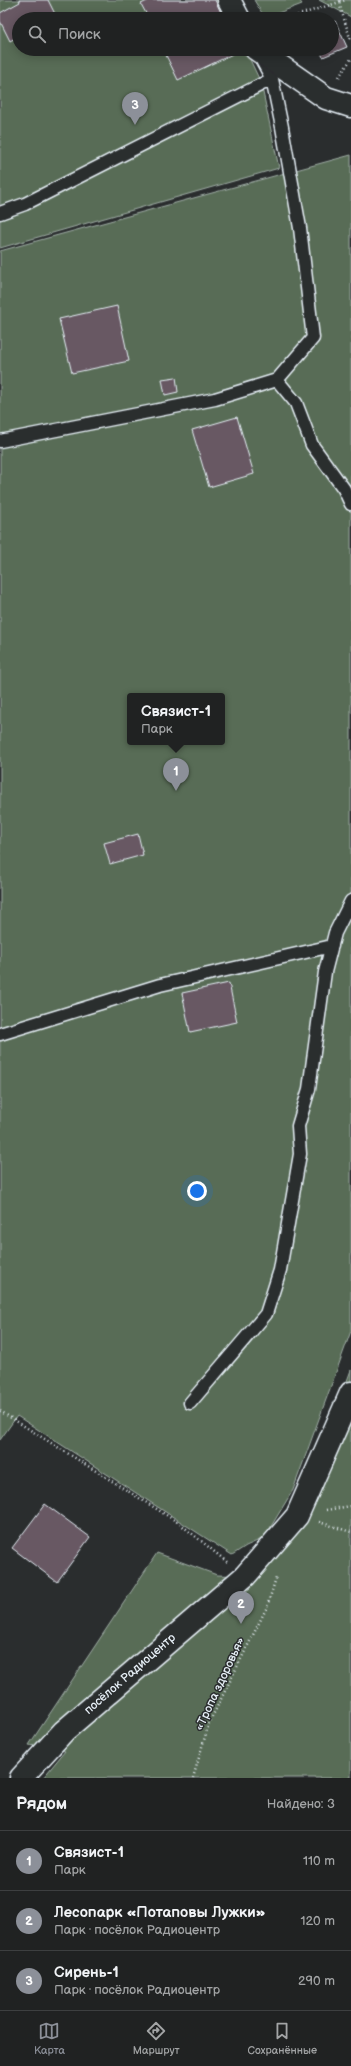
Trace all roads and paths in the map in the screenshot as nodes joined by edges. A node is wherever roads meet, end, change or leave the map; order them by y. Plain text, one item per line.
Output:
1 (230, 0) edge
2 (346, 0) edge
3 (339, 2) edge
4 (236, 12) edge
5 (308, 12) edge
6 (351, 41) edge
7 (259, 56) edge
8 (265, 56) edge
9 (272, 79) junction
10 (351, 106) edge
11 (0, 213) edge
12 (277, 380) junction
13 (0, 441) edge
14 (351, 504) edge
15 (351, 901) edge
16 (332, 946) junction
17 (0, 1034) edge
18 (351, 1394) edge
19 (190, 1403) dead end
20 (0, 1411) edge
21 (351, 1506) edge
22 (297, 1516) junction
23 (351, 1532) edge
24 (245, 1576) junction
25 (277, 1576) dead end
26 (21, 1778) edge
27 (193, 1778) edge

1 - 4 street
2 - 3 path
3 - 5 path
3 - 6 path
7 - 9 lane
8 - 10 street
9 - 11 lane
9 - 12 lane
12 - 13 lane
12 - 14 lane
15 - 16 lane
16 - 17 lane
16 - 19 lane
18 - 22 street, посёлок Радиоцентр
20 - 24 path
21 - 22 path
22 - 23 path
22 - 24 street, посёлок Радиоцентр
24 - 26 street, посёлок Радиоцентр
25 - 27 path, «Тропа здоровья»

